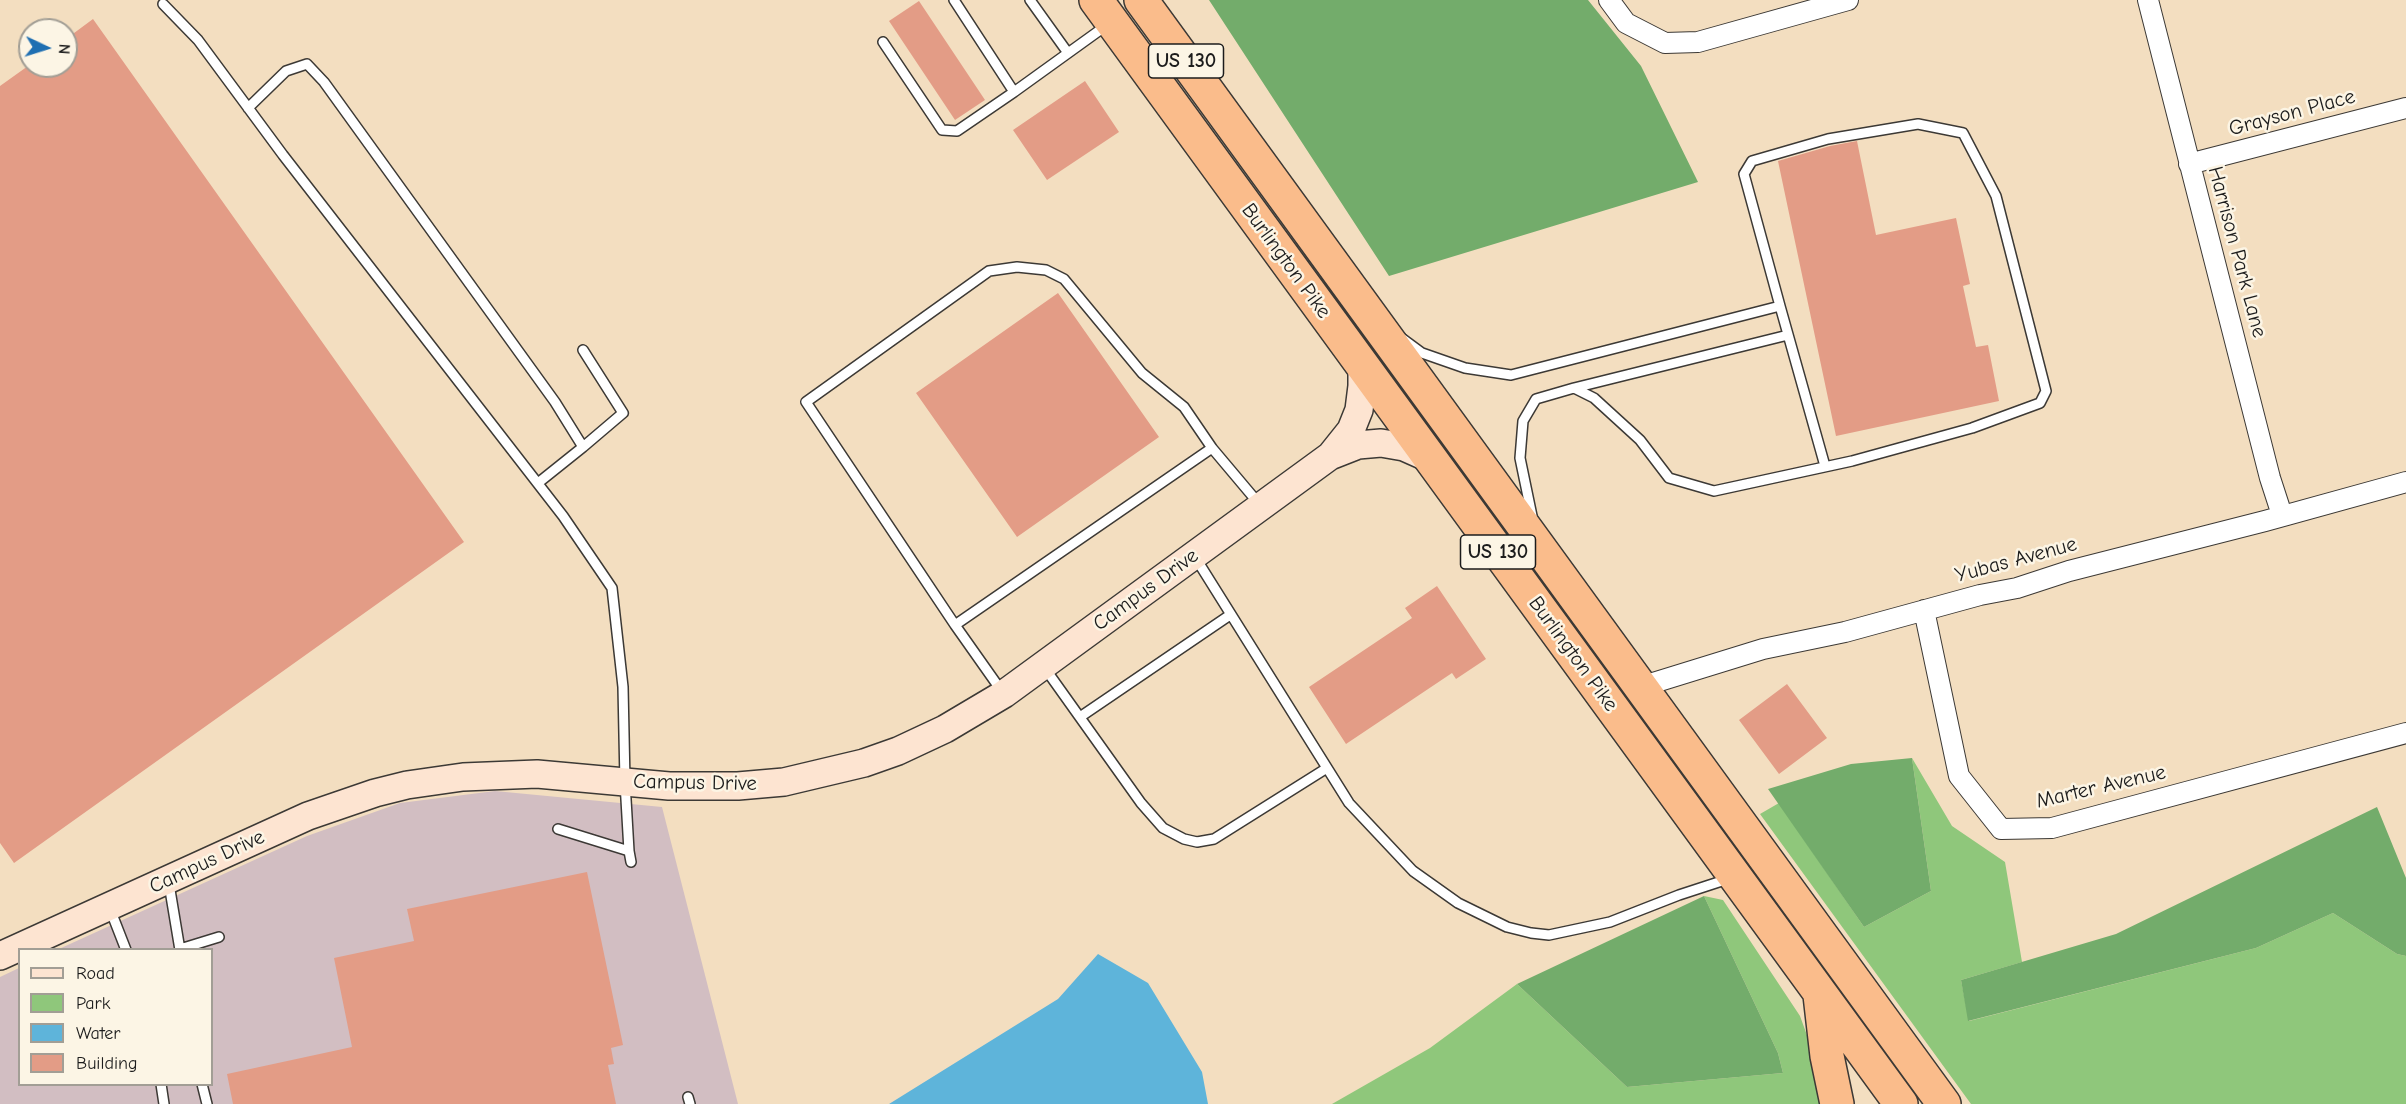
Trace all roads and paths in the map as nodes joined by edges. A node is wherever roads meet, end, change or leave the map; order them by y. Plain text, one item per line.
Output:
1 (954, 0) edge
2 (1030, 0) edge
3 (1141, 0) edge
4 (1609, 0) edge
5 (1848, 0) edge
6 (2148, 0) edge
7 (163, 4) dead end
8 (1104, 11) edge
9 (883, 42) dead end
10 (1068, 53) junction
11 (1014, 92) junction
12 (248, 108) junction
13 (2406, 108) edge
14 (2190, 164) junction
15 (1780, 306) junction
16 (1365, 310) junction
17 (1788, 335) junction
18 (583, 350) dead end
19 (1362, 364) junction
20 (1574, 388) junction
21 (583, 447) junction
22 (1212, 448) junction
23 (1330, 456) junction
24 (1431, 459) junction
25 (1824, 466) junction
26 (2406, 482) edge
27 (537, 483) junction
28 (1261, 507) junction
29 (2282, 515) junction
30 (1194, 555) junction
31 (1552, 567) junction
32 (1924, 610) junction
33 (1230, 615) junction
34 (955, 625) junction
35 (1043, 665) junction
36 (1640, 687) junction
37 (1004, 694) junction
38 (1080, 717) junction
39 (2406, 734) edge
40 (1327, 768) junction
41 (625, 782) junction
42 (558, 829) dead end
43 (628, 851) junction
44 (631, 862) dead end
45 (1735, 877) junction
46 (168, 880) junction
47 (109, 907) junction
48 (219, 937) dead end
49 (125, 948) edge
50 (180, 948) edge
51 (183, 948) edge
52 (0, 956) edge
53 (1820, 993) junction
54 (161, 1086) edge
55 (202, 1086) edge
56 (164, 1104) edge
57 (207, 1104) edge
58 (1837, 1104) edge
59 (1901, 1104) edge
60 (1944, 1104) edge

1 - 11 lane
2 - 10 lane
3 - 16 highway, Burlington Pike / US 130
4 - 5 street
6 - 14 street, Harrison Park Lane
7 - 12 lane
8 - 10 lane
8 - 19 highway, Burlington Pike / US 130
9 - 11 lane
10 - 11 lane
12 - 21 lane
12 - 27 lane
13 - 14 street, Grayson Place
14 - 29 street, Harrison Park Lane
15 - 16 lane
15 - 17 lane
15 - 25 lane
16 - 31 highway, Burlington Pike / US 130
17 - 20 lane
17 - 25 lane
18 - 21 lane
19 - 23 street, Campus Drive
19 - 24 highway, Burlington Pike / US 130
20 - 25 lane
20 - 31 lane
21 - 27 lane
22 - 28 lane
22 - 34 lane
22 - 34 lane
23 - 24 street, Campus Drive
23 - 28 street, Campus Drive
24 - 45 highway, Burlington Pike / US 130
26 - 29 street, Yubas Avenue
27 - 41 lane
28 - 30 street, Campus Drive
29 - 32 street, Yubas Avenue
30 - 33 lane
30 - 35 street, Campus Drive
31 - 36 highway, Burlington Pike / US 130
32 - 36 street, Yubas Avenue
32 - 39 street, Marter Avenue
33 - 38 lane
33 - 40 lane
34 - 37 lane
35 - 37 street, Campus Drive
35 - 38 lane
36 - 60 highway, Burlington Pike / US 130
37 - 41 street, Campus Drive
38 - 40 lane
40 - 45 lane
41 - 43 lane
41 - 46 street, Campus Drive
42 - 43 lane
43 - 44 lane
45 - 53 highway, Burlington Pike / US 130
46 - 47 street, Campus Drive
46 - 50 lane
47 - 49 lane
47 - 52 street, Campus Drive
48 - 51 lane
53 - 58 highway
53 - 59 highway, Burlington Pike / US 130
54 - 56 lane
55 - 57 lane

